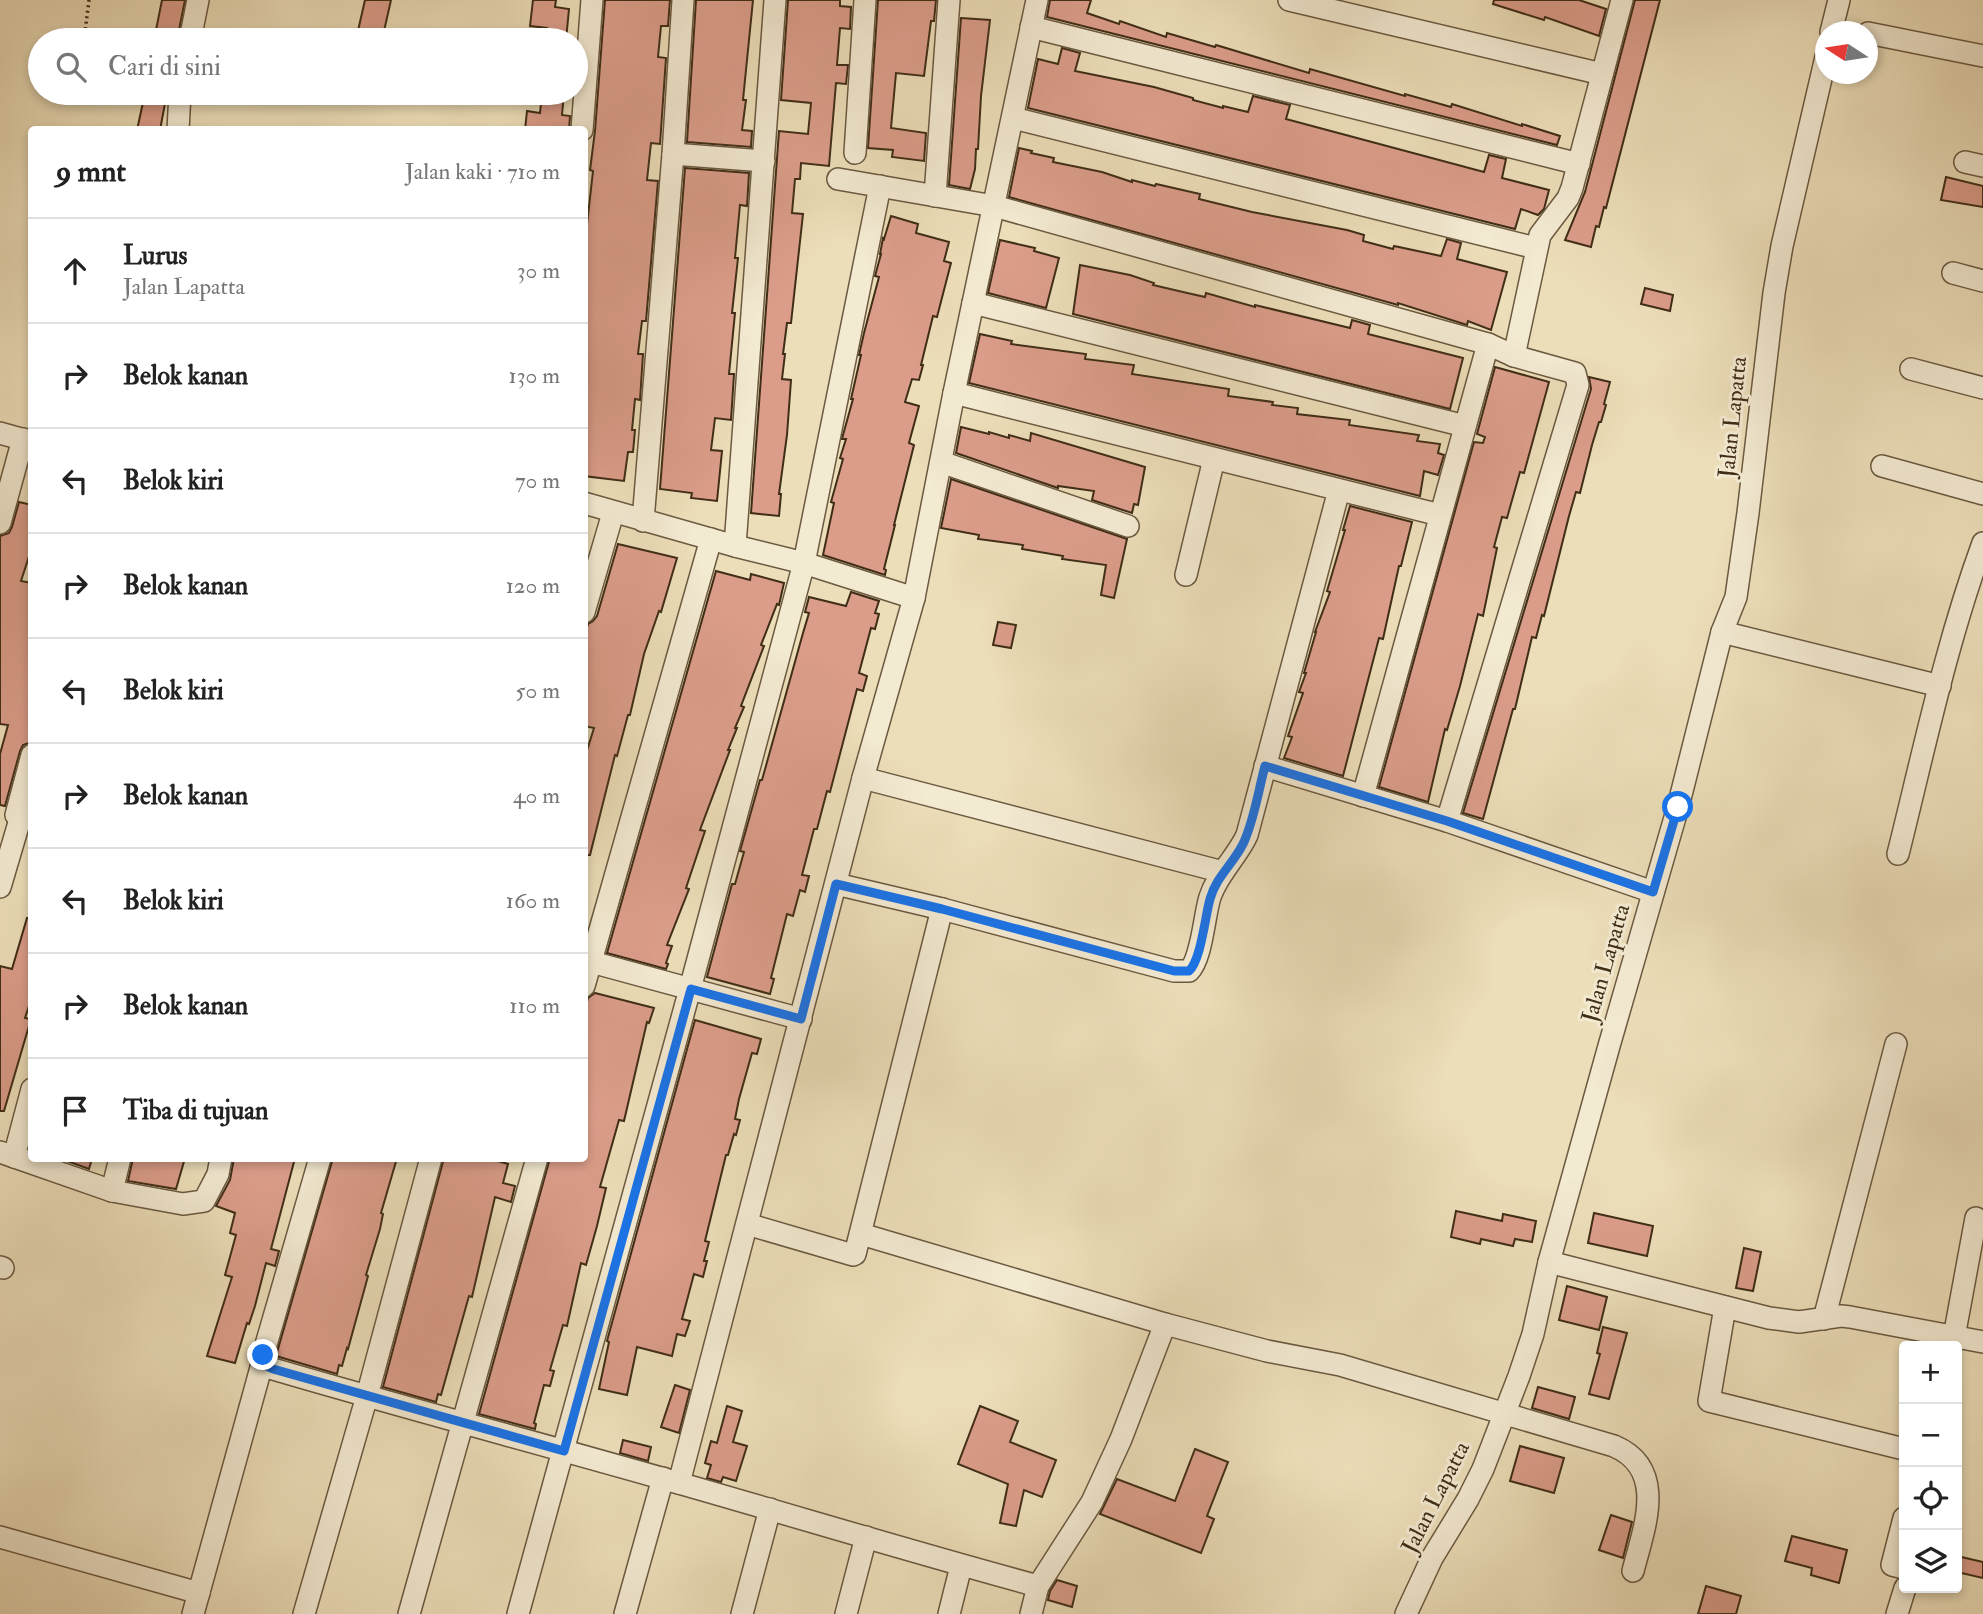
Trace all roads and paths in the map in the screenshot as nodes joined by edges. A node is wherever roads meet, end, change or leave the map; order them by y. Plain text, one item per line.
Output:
1 (89, 0) edge
2 (198, 0) edge
3 (592, 0) edge
4 (683, 0) edge
5 (775, 0) edge
6 (865, 0) edge
7 (948, 0) edge
8 (1037, 0) edge
9 (1289, 0) edge
10 (1622, 0) edge
11 (1839, 0) edge
12 (1834, 21) edge
13 (1031, 27) junction
14 (86, 28) edge
15 (192, 28) edge
16 (1878, 35) edge
17 (588, 52) edge
18 (1983, 55) edge
19 (1602, 74) junction
20 (1819, 84) edge
21 (179, 105) edge
22 (584, 105) edge
23 (1013, 118) junction
24 (178, 126) edge
25 (582, 126) edge
26 (855, 153) dead end
27 (673, 154) junction
28 (764, 161) junction
29 (1578, 164) junction
30 (838, 179) dead end
31 (880, 186) junction
32 (935, 196) junction
33 (994, 206) junction
34 (1536, 248) junction
35 (1954, 272) dead end
36 (1983, 281) edge
37 (973, 303) junction
38 (1488, 344) junction
39 (1514, 356) junction
40 (1911, 369) dead end
41 (1983, 388) edge
42 (954, 393) junction
43 (1465, 426) junction
44 (0, 433) edge
45 (27, 440) edge
46 (1214, 459) junction
47 (941, 462) junction
48 (1882, 466) dead end
49 (1339, 490) junction
50 (1983, 494) edge
51 (588, 504) edge
52 (613, 513) junction
53 (1440, 515) junction
54 (643, 521) junction
55 (0, 523) edge
56 (1128, 526) dead end
57 (711, 539) junction
58 (1983, 543) edge
59 (735, 546) junction
60 (804, 563) junction
61 (1186, 575) dead end
62 (1974, 593) edge
63 (588, 598) edge
64 (914, 598) junction
65 (1722, 632) junction
66 (1940, 686) junction
67 (1265, 766) junction
68 (28, 771) edge
69 (863, 778) junction
70 (1363, 796) junction
71 (17, 815) edge
72 (1447, 821) junction
73 (1898, 854) dead end
74 (1223, 872) junction
75 (836, 884) junction
76 (0, 887) edge
77 (1653, 892) junction
78 (942, 909) junction
79 (588, 961) edge
80 (691, 989) junction
81 (801, 1019) junction
82 (1896, 1044) dead end
83 (28, 1100) edge
84 (7, 1155) edge
85 (119, 1162) edge
86 (220, 1162) edge
87 (319, 1162) edge
88 (430, 1162) edge
89 (536, 1162) edge
90 (112, 1191) junction
91 (1976, 1219) dead end
92 (747, 1224) junction
93 (861, 1234) junction
94 (1549, 1262) junction
95 (1725, 1307) junction
96 (1824, 1319) junction
97 (1165, 1324) junction
98 (1954, 1337) junction
99 (1983, 1342) edge
100 (262, 1364) junction
101 (367, 1396) junction
102 (1504, 1415) junction
103 (464, 1423) junction
104 (1899, 1448) edge
105 (564, 1451) junction
106 (671, 1481) junction
107 (770, 1509) junction
108 (0, 1537) edge
109 (866, 1537) junction
110 (1899, 1538) edge
111 (961, 1566) junction
112 (1899, 1567) edge
113 (1633, 1571) dead end
114 (1038, 1586) junction
115 (199, 1593) junction
116 (1903, 1593) edge
117 (193, 1614) edge
118 (304, 1614) edge
119 (409, 1614) edge
120 (519, 1614) edge
121 (625, 1614) edge
122 (741, 1614) edge
123 (846, 1614) edge
124 (949, 1614) edge
125 (1031, 1614) edge
126 (1406, 1614) edge
127 (1897, 1614) edge

1 - 14 path
2 - 15 street
3 - 17 street
4 - 27 street
5 - 28 street
6 - 26 street
7 - 32 street
8 - 13 street
9 - 19 street
10 - 19 street
11 - 12 street
13 - 23 street
13 - 29 street
16 - 18 street
19 - 29 street
20 - 65 street, Jalan Lapatta
21 - 24 street
22 - 25 street
23 - 33 street
23 - 34 street
27 - 28 street
27 - 54 street
28 - 59 street
29 - 34 street
30 - 31 street
31 - 32 street
31 - 60 street
32 - 33 street
33 - 37 street
33 - 38 street
34 - 39 street
35 - 36 street
37 - 42 street
37 - 43 street
38 - 39 street
38 - 43 street
39 - 72 street
40 - 41 street
42 - 46 street
42 - 47 street
43 - 53 street
44 - 45 street
45 - 55 street
46 - 49 street
46 - 61 street
47 - 56 street
47 - 64 street
48 - 50 street
49 - 53 street
49 - 67 street
51 - 52 street
52 - 54 street
52 - 63 street
53 - 70 street
54 - 57 street
57 - 59 street
57 - 79 street
58 - 62 street
59 - 60 street
60 - 64 street
60 - 80 street
62 - 66 street
64 - 69 street
65 - 66 street
65 - 77 street, Jalan Lapatta
66 - 73 street
67 - 70 street
67 - 74 street
68 - 71 street
69 - 74 street
69 - 75 street
70 - 72 street
71 - 76 street
72 - 77 street
74 - 78 street
75 - 78 street
75 - 81 street
77 - 94 street, Jalan Lapatta
78 - 93 street
79 - 80 street
80 - 81 street
80 - 105 street
81 - 92 street
82 - 96 street
83 - 84 street
84 - 90 street
85 - 90 street
86 - 90 street
87 - 100 street
88 - 101 street
89 - 103 street
91 - 98 street
92 - 93 street
92 - 106 street
93 - 97 street
94 - 95 street
94 - 102 street, Jalan Lapatta
95 - 96 street
95 - 104 street
96 - 98 street
97 - 102 street
97 - 114 street
98 - 99 street
100 - 101 street
100 - 115 street
101 - 103 street
101 - 118 street
102 - 113 street
102 - 126 street, Jalan Lapatta
103 - 105 street
103 - 119 street
105 - 106 street
105 - 120 street
106 - 107 street
106 - 121 street
107 - 109 street
107 - 122 street
108 - 115 street
109 - 111 street
109 - 123 street
110 - 112 street
111 - 114 street
111 - 124 street
114 - 125 street
115 - 117 street
116 - 127 street

